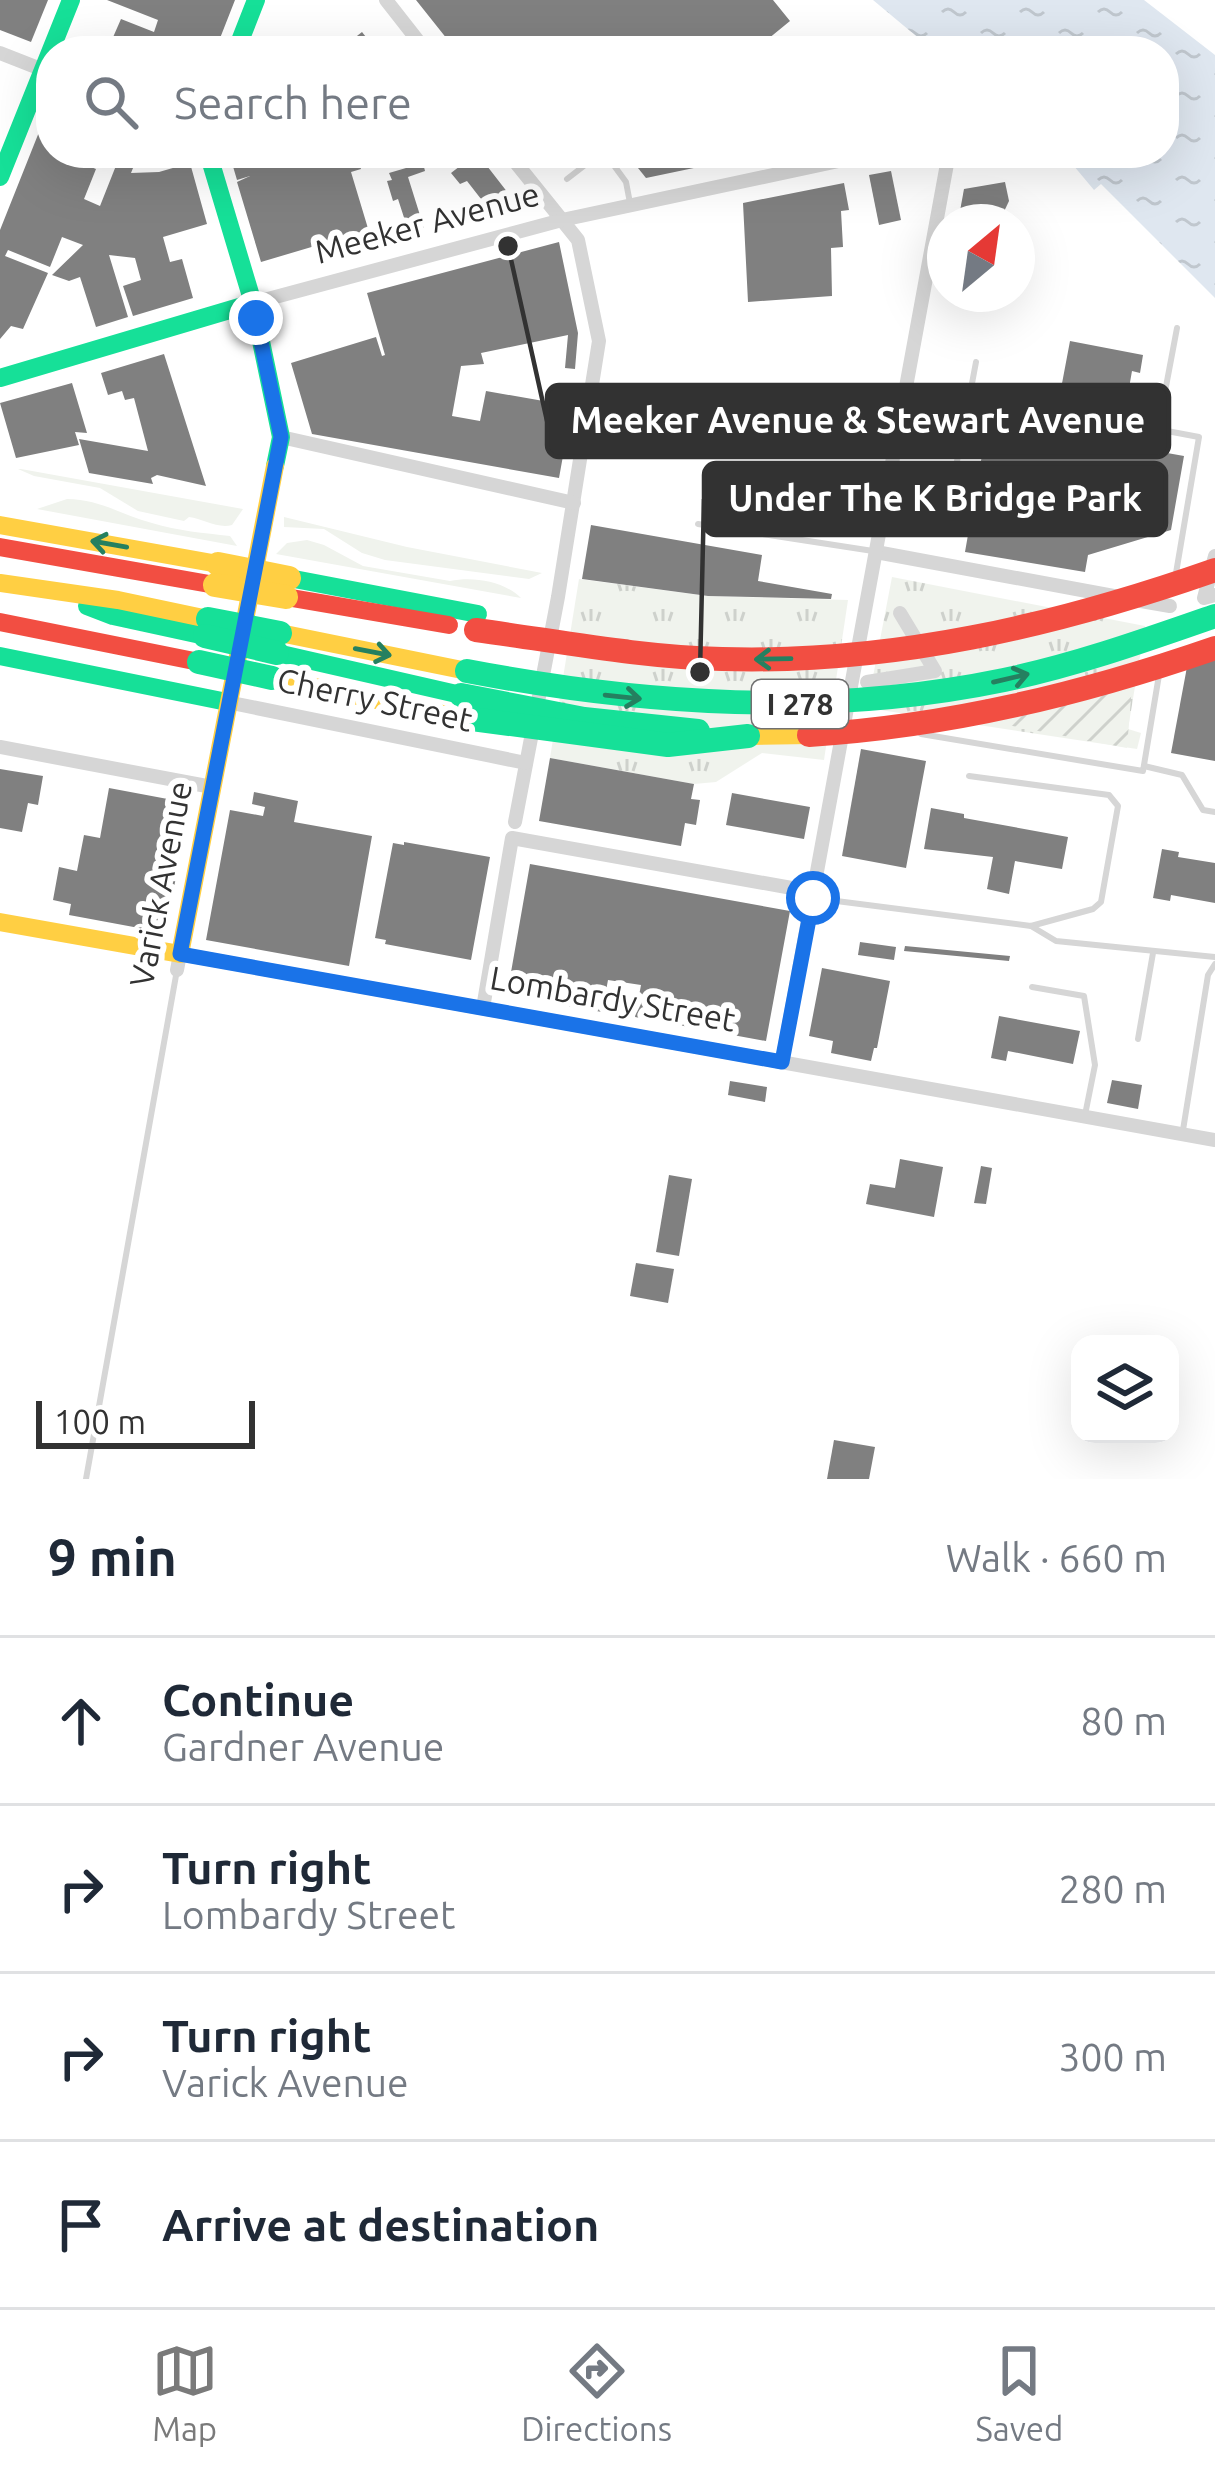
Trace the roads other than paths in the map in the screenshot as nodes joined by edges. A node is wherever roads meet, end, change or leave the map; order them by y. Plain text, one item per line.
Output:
1 (71, 0) edge
2 (256, 0) edge
3 (386, 0) edge
4 (59, 36) edge
5 (242, 36) edge
6 (414, 36) edge
7 (0, 53) edge
8 (36, 68) edge
9 (36, 95) edge
10 (2, 168) edge
11 (212, 168) edge
12 (521, 168) edge
13 (580, 168) edge
14 (616, 168) edge
15 (807, 168) edge
16 (946, 168) edge
17 (567, 178) dead end
18 (631, 206) junction
19 (562, 220) junction
20 (253, 303) junction
21 (1178, 328) dead end
22 (976, 362) dead end
23 (0, 378) edge
24 (970, 394) junction
25 (1158, 429) junction
26 (281, 437) junction
27 (574, 503) junction
28 (945, 523) dead end
29 (698, 524) dead end
30 (0, 525) edge
31 (0, 547) edge
32 (876, 552) junction
33 (1215, 556) edge
34 (1215, 570) edge
35 (216, 574) junction
36 (0, 583) edge
37 (1215, 595) edge
38 (900, 613) dead end
39 (1169, 615) junction
40 (1215, 616) edge
41 (0, 622) edge
42 (1164, 643) dead end
43 (1215, 648) edge
44 (276, 654) junction
45 (0, 656) edge
46 (1161, 663) dead end
47 (867, 682) dead end
48 (461, 694) junction
49 (227, 702) junction
50 (845, 722) junction
51 (911, 732) joint
52 (0, 747) edge
53 (526, 763) junction
54 (1143, 768) junction
55 (969, 776) dead end
56 (212, 787) junction
57 (1215, 812) edge
58 (514, 830) junction
59 (814, 895) junction
60 (0, 922) edge
61 (1031, 926) junction
62 (1153, 953) junction
63 (1215, 960) edge
64 (179, 962) junction
65 (1032, 987) dead end
66 (483, 1008) junction
67 (1138, 1039) dead end
68 (782, 1062) junction
69 (1085, 1119) junction
70 (1182, 1134) junction
71 (1215, 1140) edge
72 (86, 1479) edge

1 - 4 main road
2 - 5 main road
3 - 6 street
7 - 8 street
9 - 10 main road
11 - 20 main road, Varick Avenue
12 - 19 street
13 - 17 lane
14 - 18 lane
15 - 18 street, Meeker Avenue
16 - 32 street
18 - 19 street, Meeker Avenue
19 - 20 street, Meeker Avenue
19 - 27 street
20 - 23 main road, Meeker Avenue
20 - 26 main road, Varick Avenue
21 - 25 lane
22 - 24 lane
24 - 25 lane
24 - 28 lane
25 - 39 lane
26 - 27 street
26 - 49 main road, Varick Avenue
27 - 53 street
29 - 32 lane
35 -> 30 main road
31 - 35 main road, I 278
32 - 39 street
32 - 50 street
33 - 37 street
34 -> 35 main road, I 278, bridge
36 - 44 main road, I 278, bridge
38 - 47 street
39 - 42 lane
48 -> 40 main road, I 278, bridge
41 - 44 main road, bridge
43 - 48 main road, I 278, bridge
44 -> 48 main road, I 278
45 - 49 main road, Cherry Street
46 - 54 lane
49 - 53 street, Cherry Street
49 - 56 main road, Varick Avenue
50 - 51 street
50 - 59 street
51 - 54 lane
52 - 56 street
53 - 58 street
54 - 57 lane
55 - 61 lane
56 - 64 main road, Varick Avenue
58 - 59 street
58 - 66 street
59 - 61 lane
59 - 68 street
60 - 64 main road, Lombardy Street
61 - 62 lane
62 - 63 lane
62 - 67 lane
63 - 70 lane
64 - 66 street, Lombardy Street
64 - 72 lane, Varick Avenue
65 - 69 lane
66 - 68 street, Lombardy Street
68 - 69 street, Lombardy Street
69 - 70 street, Lombardy Street
70 - 71 street, Lombardy Street

